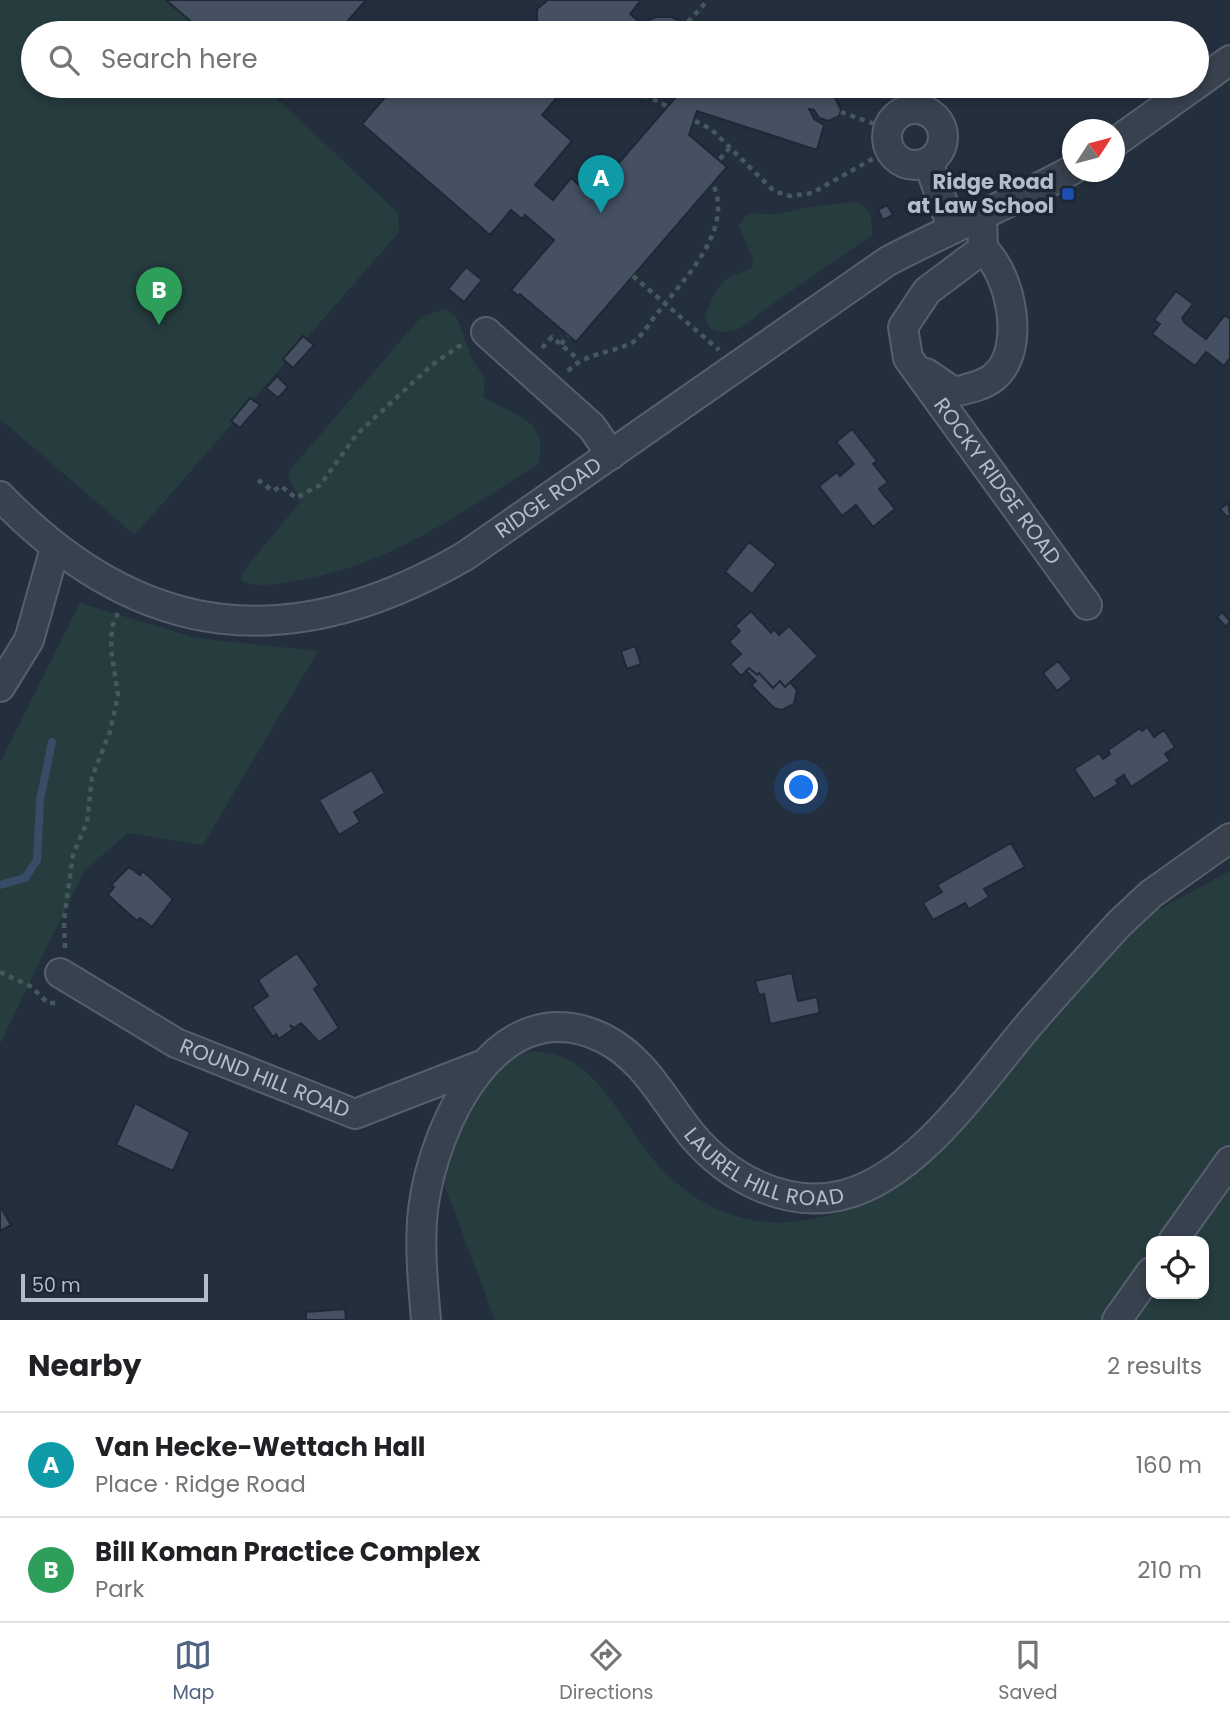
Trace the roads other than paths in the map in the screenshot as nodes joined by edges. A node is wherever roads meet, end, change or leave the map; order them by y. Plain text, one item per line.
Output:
1 (1230, 60) edge
2 (1209, 75) edge
3 (1177, 98) edge
4 (1125, 136) edge
5 (928, 162) junction
6 (1062, 176) edge
7 (982, 215) junction
8 (952, 227) junction
9 (983, 249) junction
10 (487, 333) road end
11 (908, 358) junction
12 (611, 454) junction
13 (0, 496) edge
14 (55, 548) junction
15 (1087, 605) dead end
16 (0, 687) edge
17 (1230, 838) edge
18 (63, 975) road end
19 (479, 1066) junction
20 (1230, 1161) edge
21 (1177, 1236) edge
22 (1146, 1279) edge
23 (426, 1320) edge
24 (1117, 1320) edge

1 - 2 street
3 - 4 street
5 - 5 street
5 - 8 street
6 - 7 street, RIDGE ROAD
7 - 8 street, RIDGE ROAD
7 - 9 street
8 - 12 street, RIDGE ROAD
9 - 11 street
9 - 11 street, ROCKY RIDGE ROAD
10 - 12 street
11 - 15 street, ROCKY RIDGE ROAD
12 - 14 street, RIDGE ROAD
13 - 14 street, RIDGE ROAD
14 - 16 street
17 - 19 street, LAUREL HILL ROAD
18 - 19 street, ROUND HILL ROAD
19 - 23 street, LAUREL HILL ROAD
20 - 21 street
22 - 24 street

